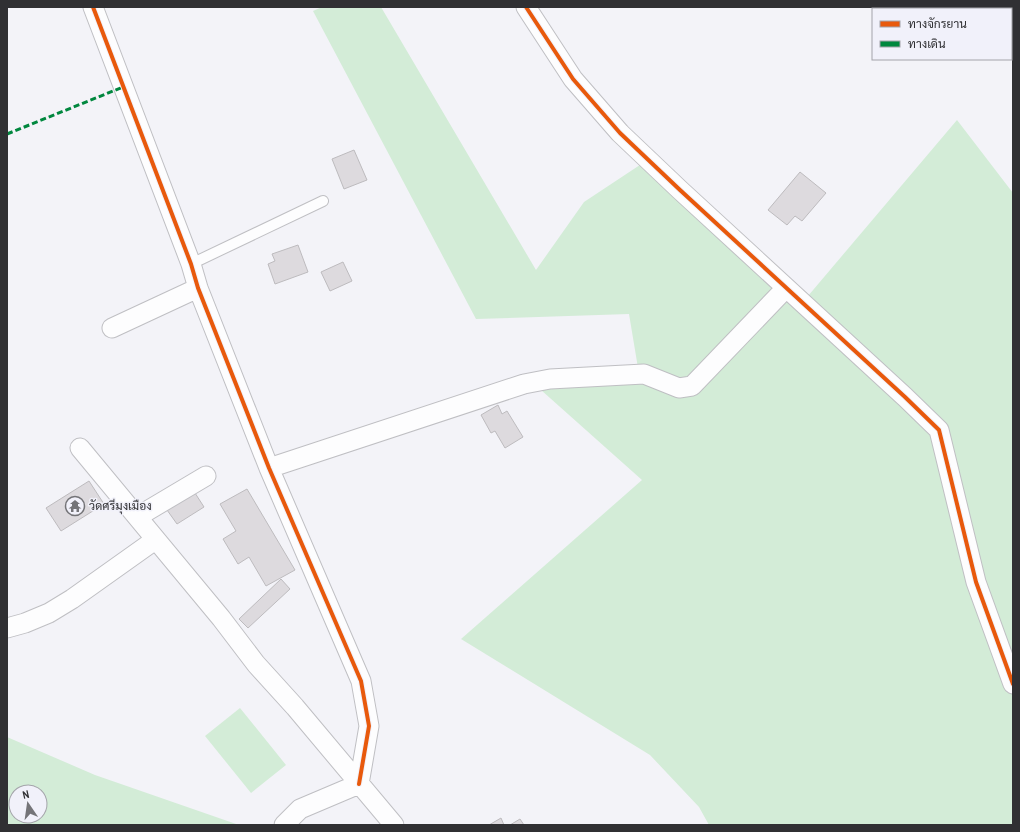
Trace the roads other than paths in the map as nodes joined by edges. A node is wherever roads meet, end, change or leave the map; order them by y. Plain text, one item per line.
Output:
1 (93, 7) edge
2 (526, 7) edge
3 (323, 201) dead end
4 (191, 264) junction
5 (198, 288) junction
6 (786, 288) junction
7 (112, 328) dead end
8 (80, 448) dead end
9 (269, 468) junction
10 (206, 476) dead end
11 (137, 517) junction
12 (155, 540) junction
13 (7, 628) edge
14 (1013, 684) edge
15 (360, 784) junction
16 (284, 825) edge
17 (394, 825) edge

1 - 4 street
2 - 6 street
3 - 4 lane
4 - 5 street
5 - 7 street
5 - 9 street
6 - 9 street
6 - 14 street
8 - 11 street
9 - 15 street
10 - 11 street
11 - 12 street
12 - 13 street
12 - 15 street
15 - 16 street
15 - 17 street

